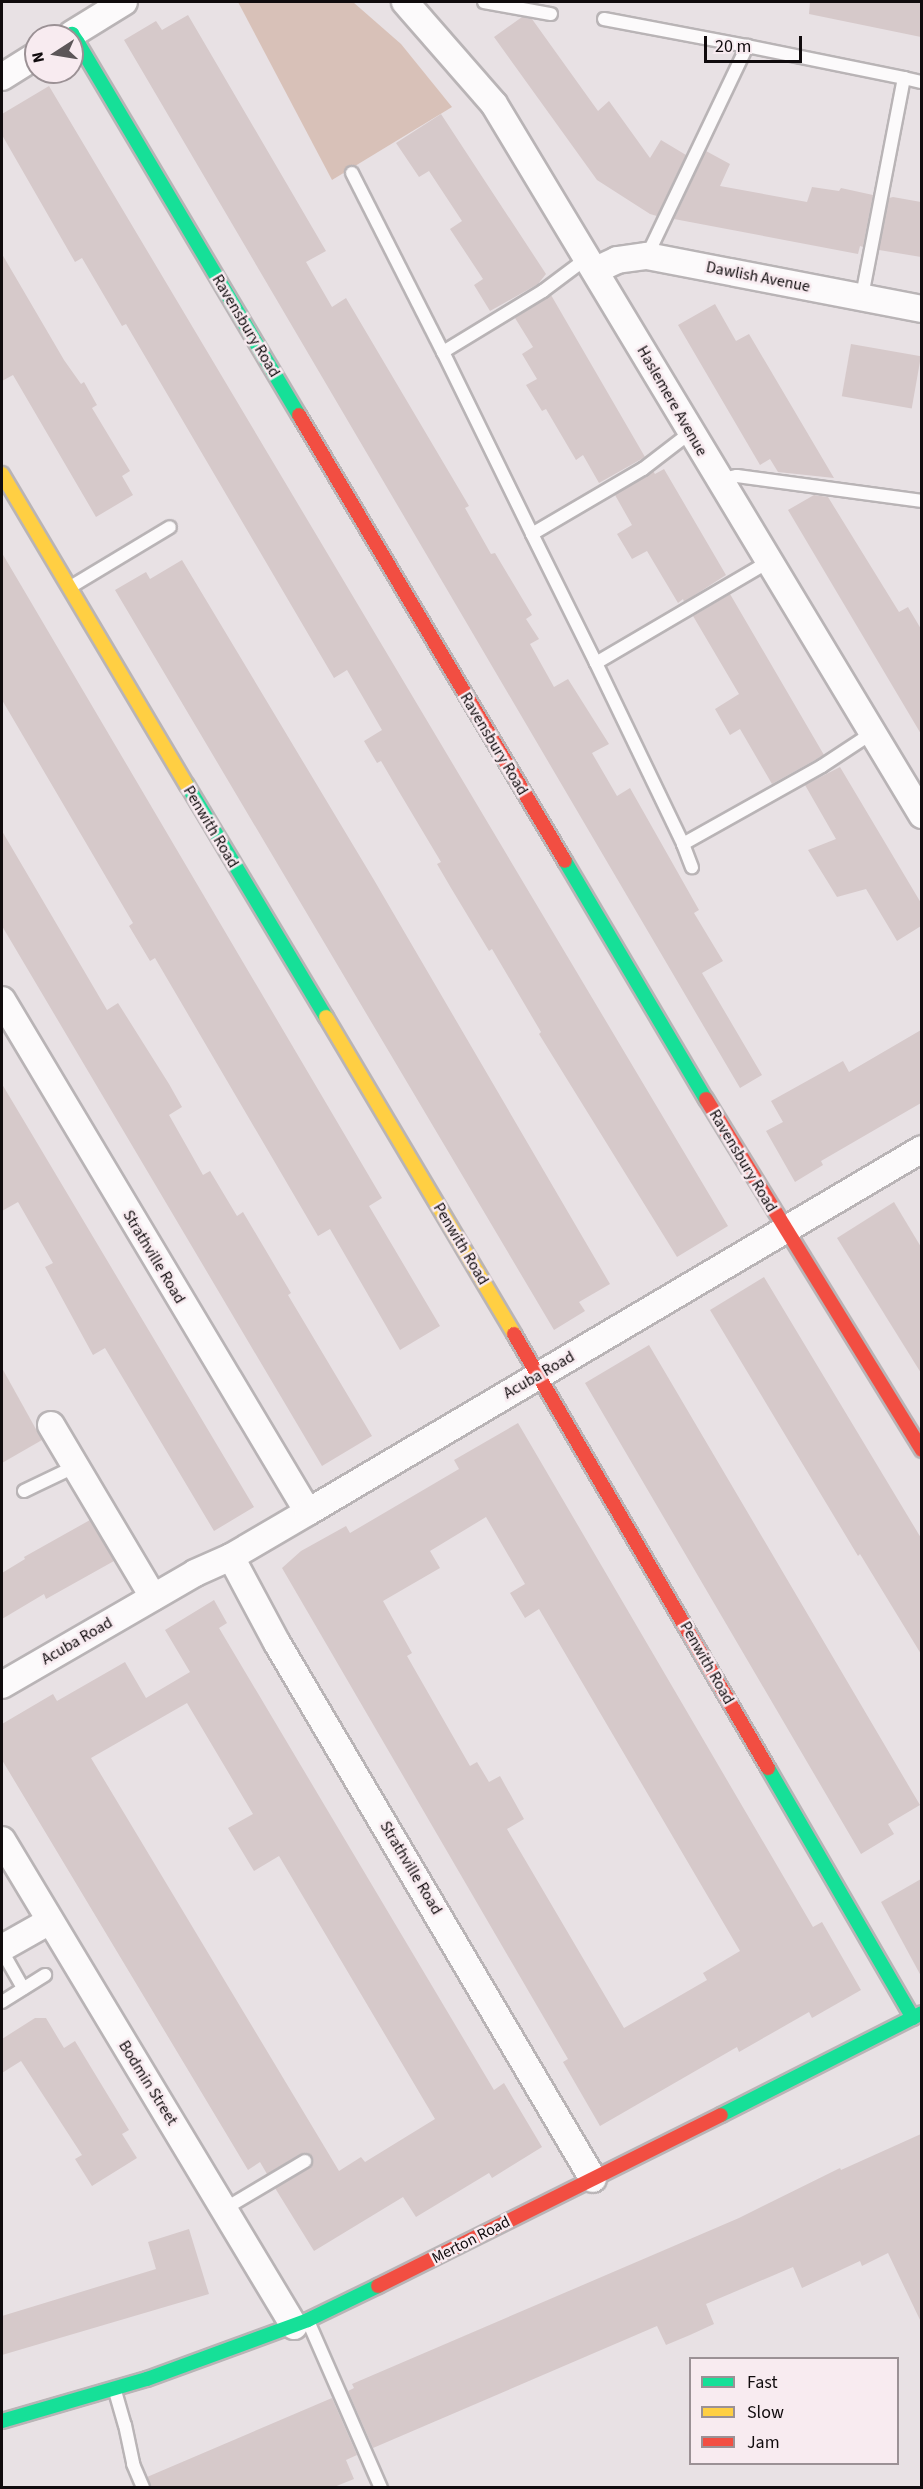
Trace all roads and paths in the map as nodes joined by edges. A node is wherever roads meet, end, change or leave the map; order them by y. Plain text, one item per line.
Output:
1 (124, 2) edge
2 (405, 2) edge
3 (484, 2) edge
4 (551, 14) dead end
5 (604, 19) dead end
6 (84, 27) edge
7 (747, 46) junction
8 (84, 57) edge
9 (24, 63) edge
10 (2, 77) edge
11 (904, 78) junction
12 (921, 82) edge
13 (352, 174) dead end
14 (648, 256) junction
15 (591, 264) junction
16 (862, 296) junction
17 (921, 309) edge
18 (442, 352) junction
19 (690, 433) junction
20 (2, 474) edge
21 (718, 480) junction
22 (921, 501) edge
23 (171, 527) dead end
24 (532, 534) junction
25 (768, 562) junction
26 (68, 588) junction
27 (596, 663) junction
28 (872, 733) junction
29 (921, 814) edge
30 (683, 844) junction
31 (692, 867) dead end
32 (2, 1000) edge
33 (921, 1149) edge
34 (785, 1230) junction
35 (539, 1375) junction
36 (51, 1425) dead end
37 (921, 1450) edge
38 (74, 1467) junction
39 (24, 1491) dead end
40 (308, 1512) junction
41 (231, 1557) junction
42 (153, 1597) junction
43 (2, 1684) edge
44 (2, 1840) edge
45 (50, 1922) junction
46 (2, 1949) edge
47 (45, 1975) dead end
48 (23, 1989) junction
49 (2, 2002) edge
50 (917, 2015) edge
51 (305, 2161) dead end
52 (593, 2179) junction
53 (225, 2208) junction
54 (301, 2323) junction
55 (114, 2388) junction
56 (2, 2421) edge
57 (143, 2487) edge
58 (381, 2487) edge

1 - 6 street
2 - 15 street, Haslemere Avenue
3 - 4 lane
5 - 7 lane
7 - 11 lane
7 - 14 lane
8 - 34 street, Ravensbury Road
9 - 10 street
11 - 12 lane
11 - 16 lane
13 - 18 lane
14 - 15 street, Dawlish Avenue
14 - 16 street, Dawlish Avenue
15 - 18 lane
15 - 19 street, Haslemere Avenue
16 - 17 street, Dawlish Avenue
18 - 24 lane
19 - 21 street, Haslemere Avenue
19 - 24 lane
20 - 26 street, Penwith Road
21 - 22 lane
21 - 25 street, Haslemere Avenue
23 - 26 lane
24 - 27 lane
25 - 27 lane
25 - 28 street, Haslemere Avenue
26 - 35 street, Penwith Road
27 - 30 lane
28 - 29 street, Haslemere Avenue
28 - 30 lane
30 - 31 lane
32 - 40 street, Strathville Road
33 - 34 street, Acuba Road
34 - 35 street, Acuba Road
34 - 37 street, Ravensbury Road
35 - 40 street, Acuba Road
35 - 50 street, Penwith Road
36 - 38 street
38 - 39 lane
38 - 42 street
40 - 41 street, Acuba Road
41 - 42 street, Acuba Road
41 - 52 street, Strathville Road
42 - 43 street, Acuba Road
44 - 45 street, Bodmin Street
45 - 46 street
45 - 53 street, Bodmin Street
46 - 48 lane
47 - 48 lane
48 - 49 lane
50 - 52 street, Merton Road
51 - 53 lane
52 - 54 street, Merton Road
53 - 54 street, Bodmin Street
54 - 55 street, Merton Road
54 - 58 lane
55 - 56 street, Merton Road
55 - 57 lane

